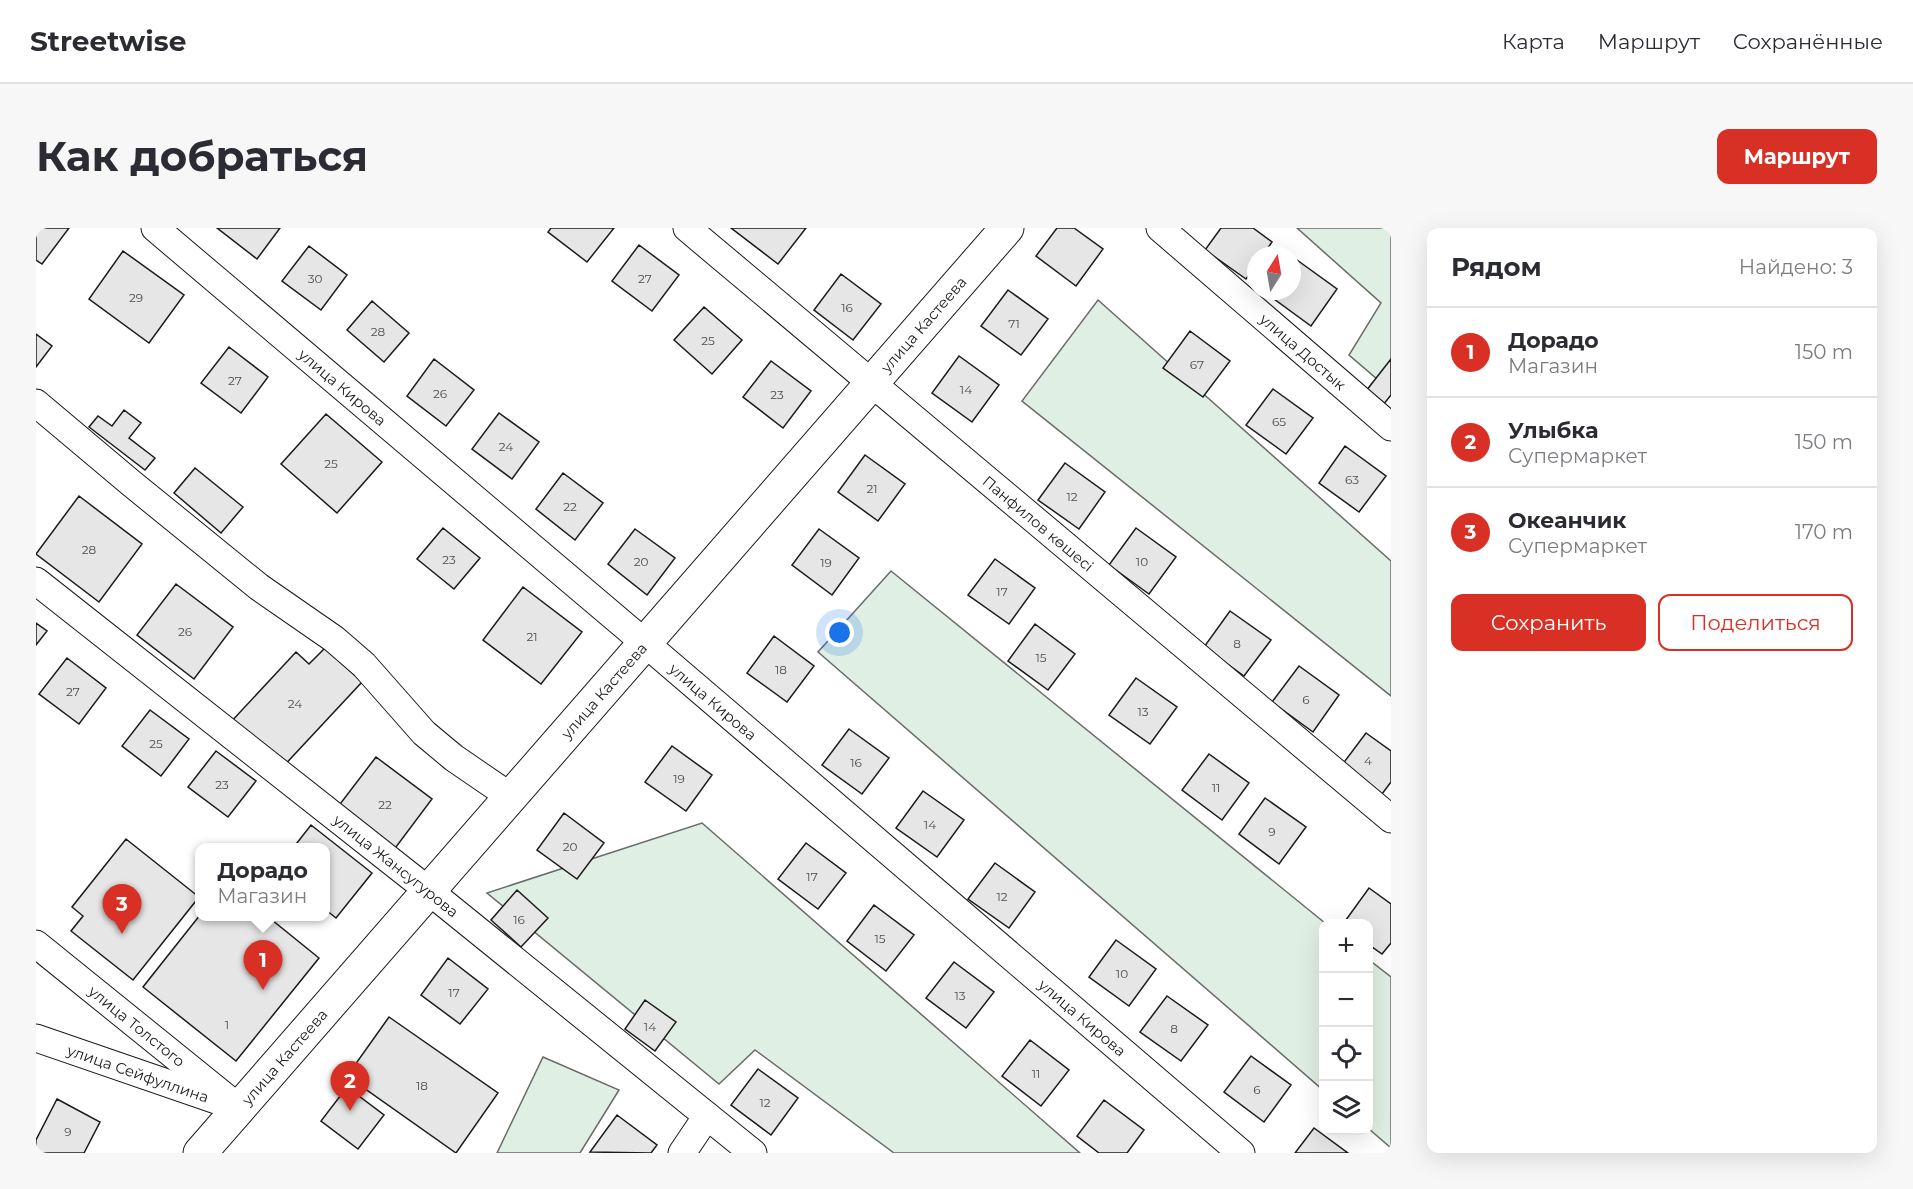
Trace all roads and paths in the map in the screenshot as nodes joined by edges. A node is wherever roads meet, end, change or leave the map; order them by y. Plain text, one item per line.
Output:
1 (155, 228) edge
2 (687, 228) edge
3 (1007, 228) edge
4 (1160, 228) edge
5 (871, 384) junction
6 (36, 403) edge
7 (1391, 427) edge
8 (36, 581) edge
9 (645, 643) junction
10 (511, 797) junction
11 (1391, 819) edge
12 (429, 891) junction
13 (36, 944) edge
14 (36, 1038) edge
15 (239, 1108) junction
16 (707, 1116) junction
17 (200, 1153) edge
18 (682, 1153) edge
19 (753, 1153) edge
20 (1241, 1153) edge

1 - 9 street, улица Кирова
2 - 5 street, Панфилов көшесі
3 - 5 street, улица Кастеева
4 - 7 street, улица Достык
5 - 9 street, улица Кастеева
5 - 11 street, Панфилов көшесі
6 - 10 street
8 - 12 street, улица Жансугурова
9 - 10 street, улица Кастеева
9 - 20 street, улица Кирова
10 - 12 street, улица Кастеева
12 - 15 street, улица Кастеева
12 - 16 street, улица Жансугурова
13 - 15 street, улица Толстого
14 - 15 street, улица Сейфуллина
15 - 17 street, улица Кастеева
16 - 18 street
16 - 19 street, улица Жансугурова

